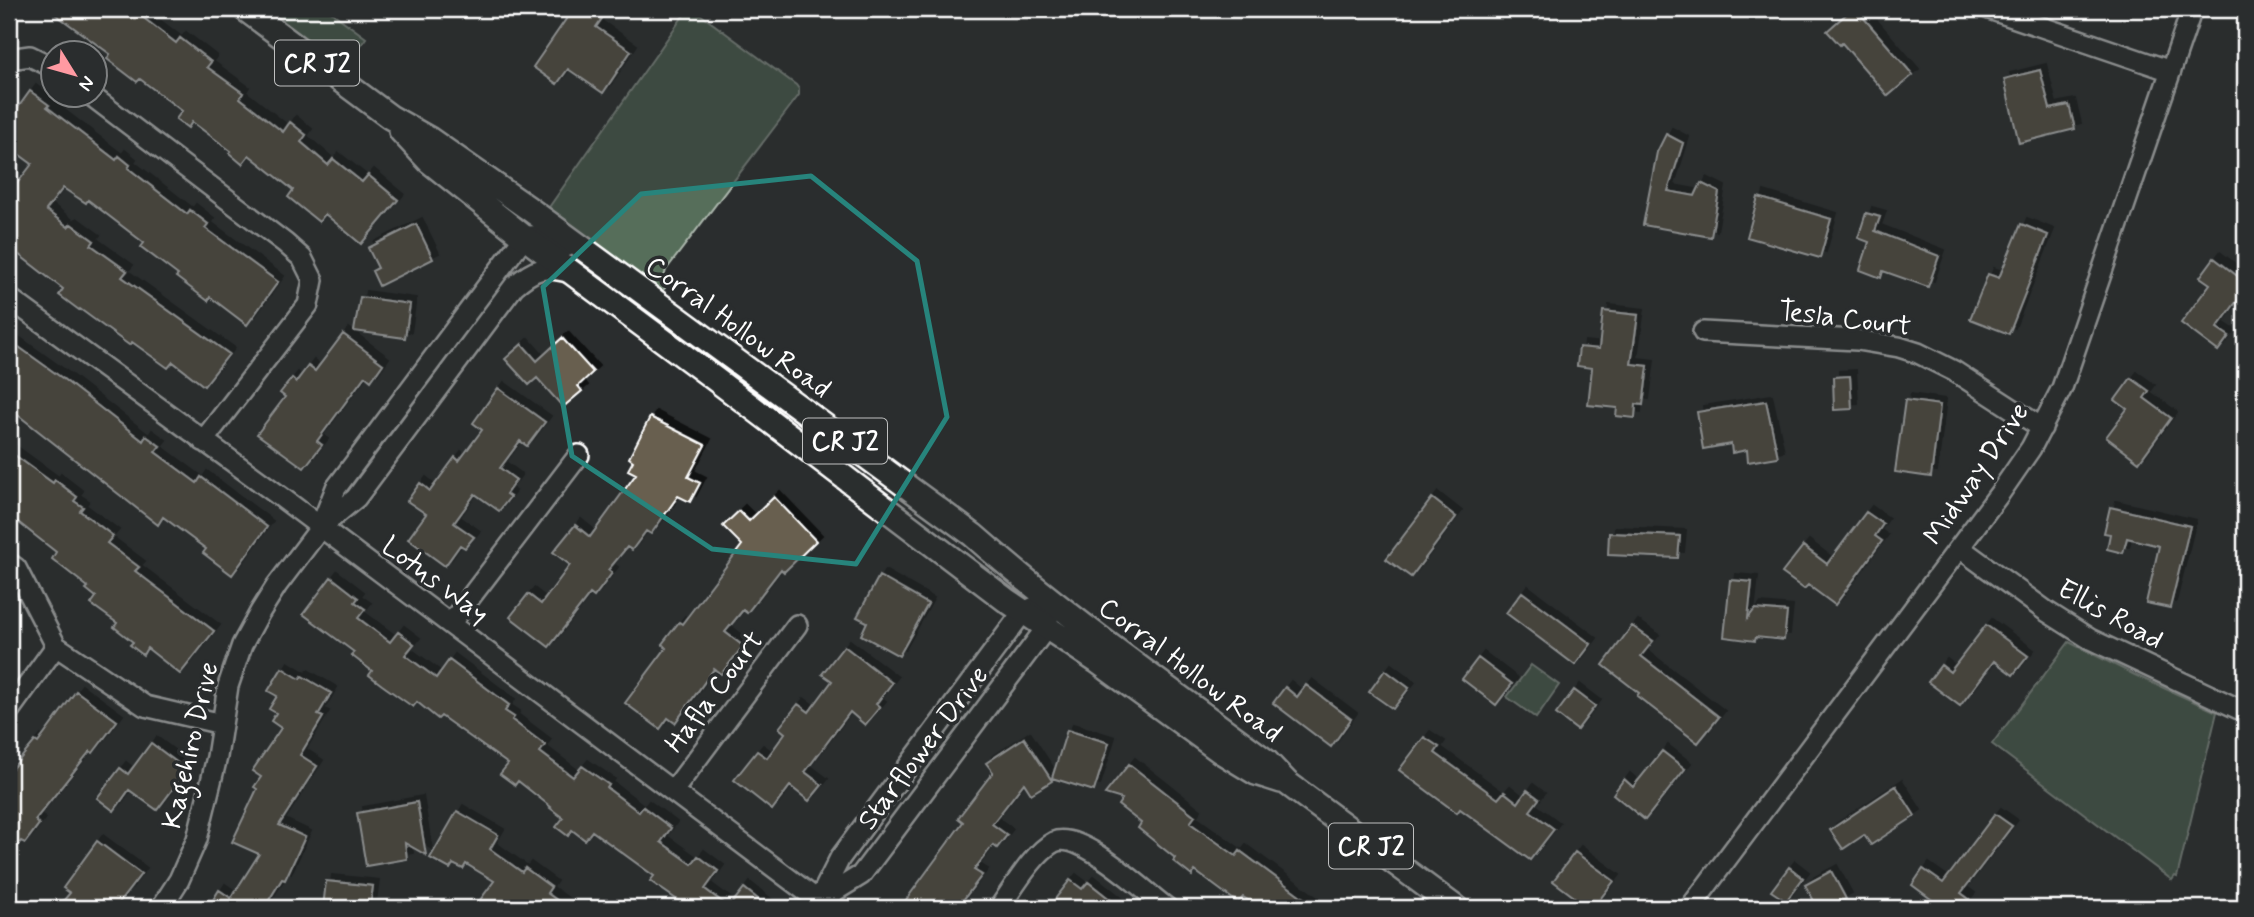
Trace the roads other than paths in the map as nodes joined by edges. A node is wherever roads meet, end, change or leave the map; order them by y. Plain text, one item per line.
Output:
1 (245, 9) edge
2 (1989, 9) edge
3 (2192, 9) edge
4 (9, 59) edge
5 (38, 60) edge
6 (2171, 71) junction
7 (107, 108) edge
8 (390, 117) junction
9 (524, 237) junction
10 (575, 274) junction
11 (9, 298) edge
12 (1703, 332) dead end
13 (749, 370) junction
14 (2042, 428) junction
15 (203, 441) junction
16 (579, 455) dead end
17 (321, 527) junction
18 (1960, 548) junction
19 (9, 563) edge
20 (1051, 600) junction
21 (1023, 612) junction
22 (450, 624) junction
23 (797, 625) dead end
24 (1047, 627) junction
25 (56, 646) junction
26 (9, 711) edge
27 (2245, 712) edge
28 (222, 724) junction
29 (1287, 783) junction
30 (673, 791) junction
31 (820, 906) edge
32 (161, 908) edge
33 (999, 908) edge
34 (1167, 908) edge
35 (1456, 908) edge
36 (1690, 908) edge

1 - 8 main road, Corral Hollow Road / CR J2
2 - 6 street
3 - 6 street, Midway Drive
4 - 5 street
6 - 14 street, Midway Drive
7 - 15 street
8 - 9 main road
8 - 13 main road, Corral Hollow Road / CR J2
9 - 10 main road
9 - 13 street
9 - 17 street
10 - 17 street
10 - 21 main road
11 - 15 street, Lotus Way
12 - 14 street, Tesla Court
13 - 20 main road, Corral Hollow Road / CR J2
14 - 18 street, Midway Drive
15 - 17 street, Lotus Way
16 - 22 street
17 - 22 street, Lotus Way
17 - 28 street, Kagehiro Drive
18 - 27 street, Ellis Road
18 - 36 street, Midway Drive
19 - 25 street
20 - 21 street
20 - 24 street, Starflower Drive
20 - 29 main road, Corral Hollow Road / CR J2
21 - 24 main road
21 - 31 street
22 - 30 street, Lotus Way
23 - 30 street, Hafla Court
24 - 29 main road
24 - 31 street, Starflower Drive
25 - 26 street
25 - 28 street
28 - 32 street, Kagehiro Drive
29 - 35 main road, Corral Hollow Road / CR J2
30 - 31 street, Lotus Way
33 - 34 street

